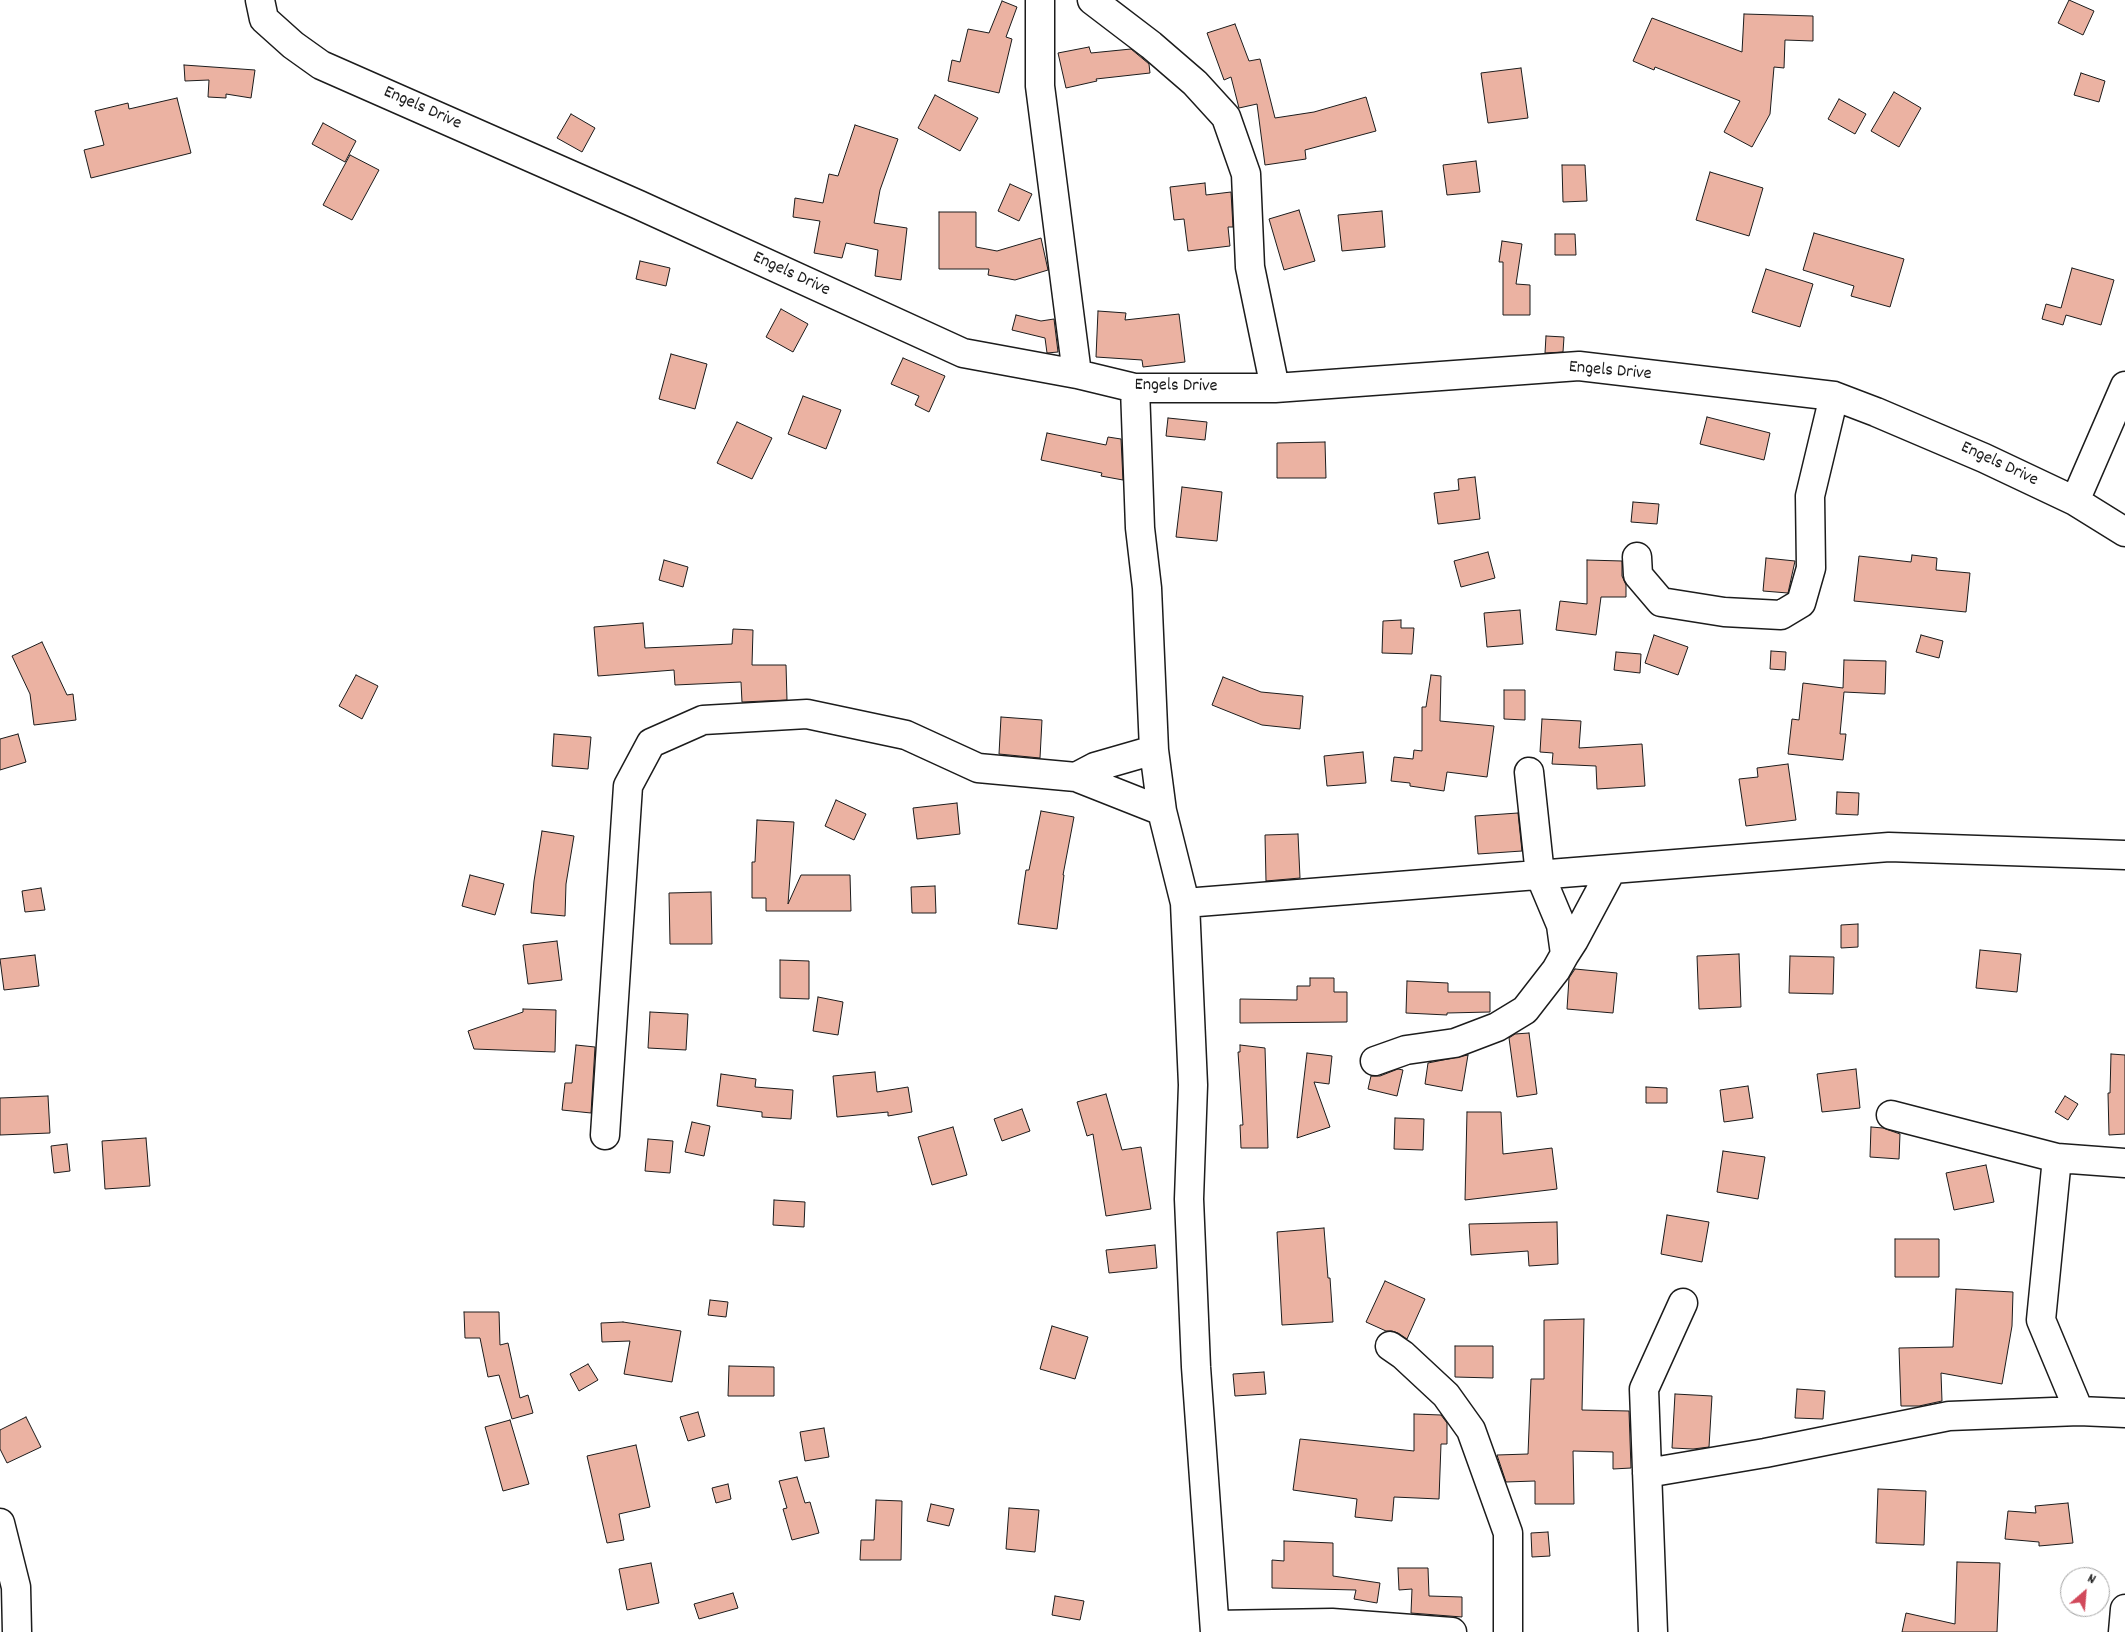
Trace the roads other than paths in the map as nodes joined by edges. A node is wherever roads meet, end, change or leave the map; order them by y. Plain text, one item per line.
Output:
1 (260, 0) edge
2 (1040, 0) edge
3 (1092, 0) edge
4 (1077, 374) junction
5 (2125, 386) edge
6 (1135, 388) junction
7 (1276, 388) junction
8 (1834, 396) junction
9 (2075, 501) junction
10 (2125, 532) edge
11 (1637, 557) dead end
12 (1154, 750) junction
13 (1530, 772) dead end
14 (1076, 777) junction
15 (1162, 811) junction
16 (2125, 855) edge
17 (1612, 869) junction
18 (1540, 875) junction
19 (1185, 903) junction
20 (1565, 954) junction
21 (1375, 1061) dead end
22 (1891, 1115) dead end
23 (605, 1135) dead end
24 (2058, 1158) junction
25 (2125, 1163) edge
26 (1683, 1303) dead end
27 (1390, 1346) dead end
28 (2079, 1411) junction
29 (2125, 1413) edge
30 (1647, 1473) junction
31 (0, 1523) edge
32 (2125, 1609) edge
33 (1215, 1629) edge
34 (17, 1632) edge
35 (1452, 1632) edge
36 (1508, 1632) edge
37 (1653, 1632) edge
38 (2123, 1632) edge

1 - 4 street, Engels Drive
2 - 4 street
3 - 7 street
4 - 6 street, Engels Drive
5 - 9 street
6 - 7 street, Engels Drive
6 - 12 street
7 - 8 street, Engels Drive
8 - 9 street, Engels Drive
8 - 11 street
9 - 10 street, Engels Drive
12 - 14 street
12 - 15 street
13 - 18 street
14 - 15 street
14 - 23 street
15 - 19 street
16 - 17 street
17 - 18 street
17 - 20 street
18 - 19 street
18 - 20 street
19 - 33 street
20 - 21 street
22 - 24 street
24 - 25 street
24 - 28 street
26 - 30 street
27 - 36 street
28 - 29 street
28 - 30 street
30 - 37 street
31 - 34 street
32 - 38 street
33 - 35 street

